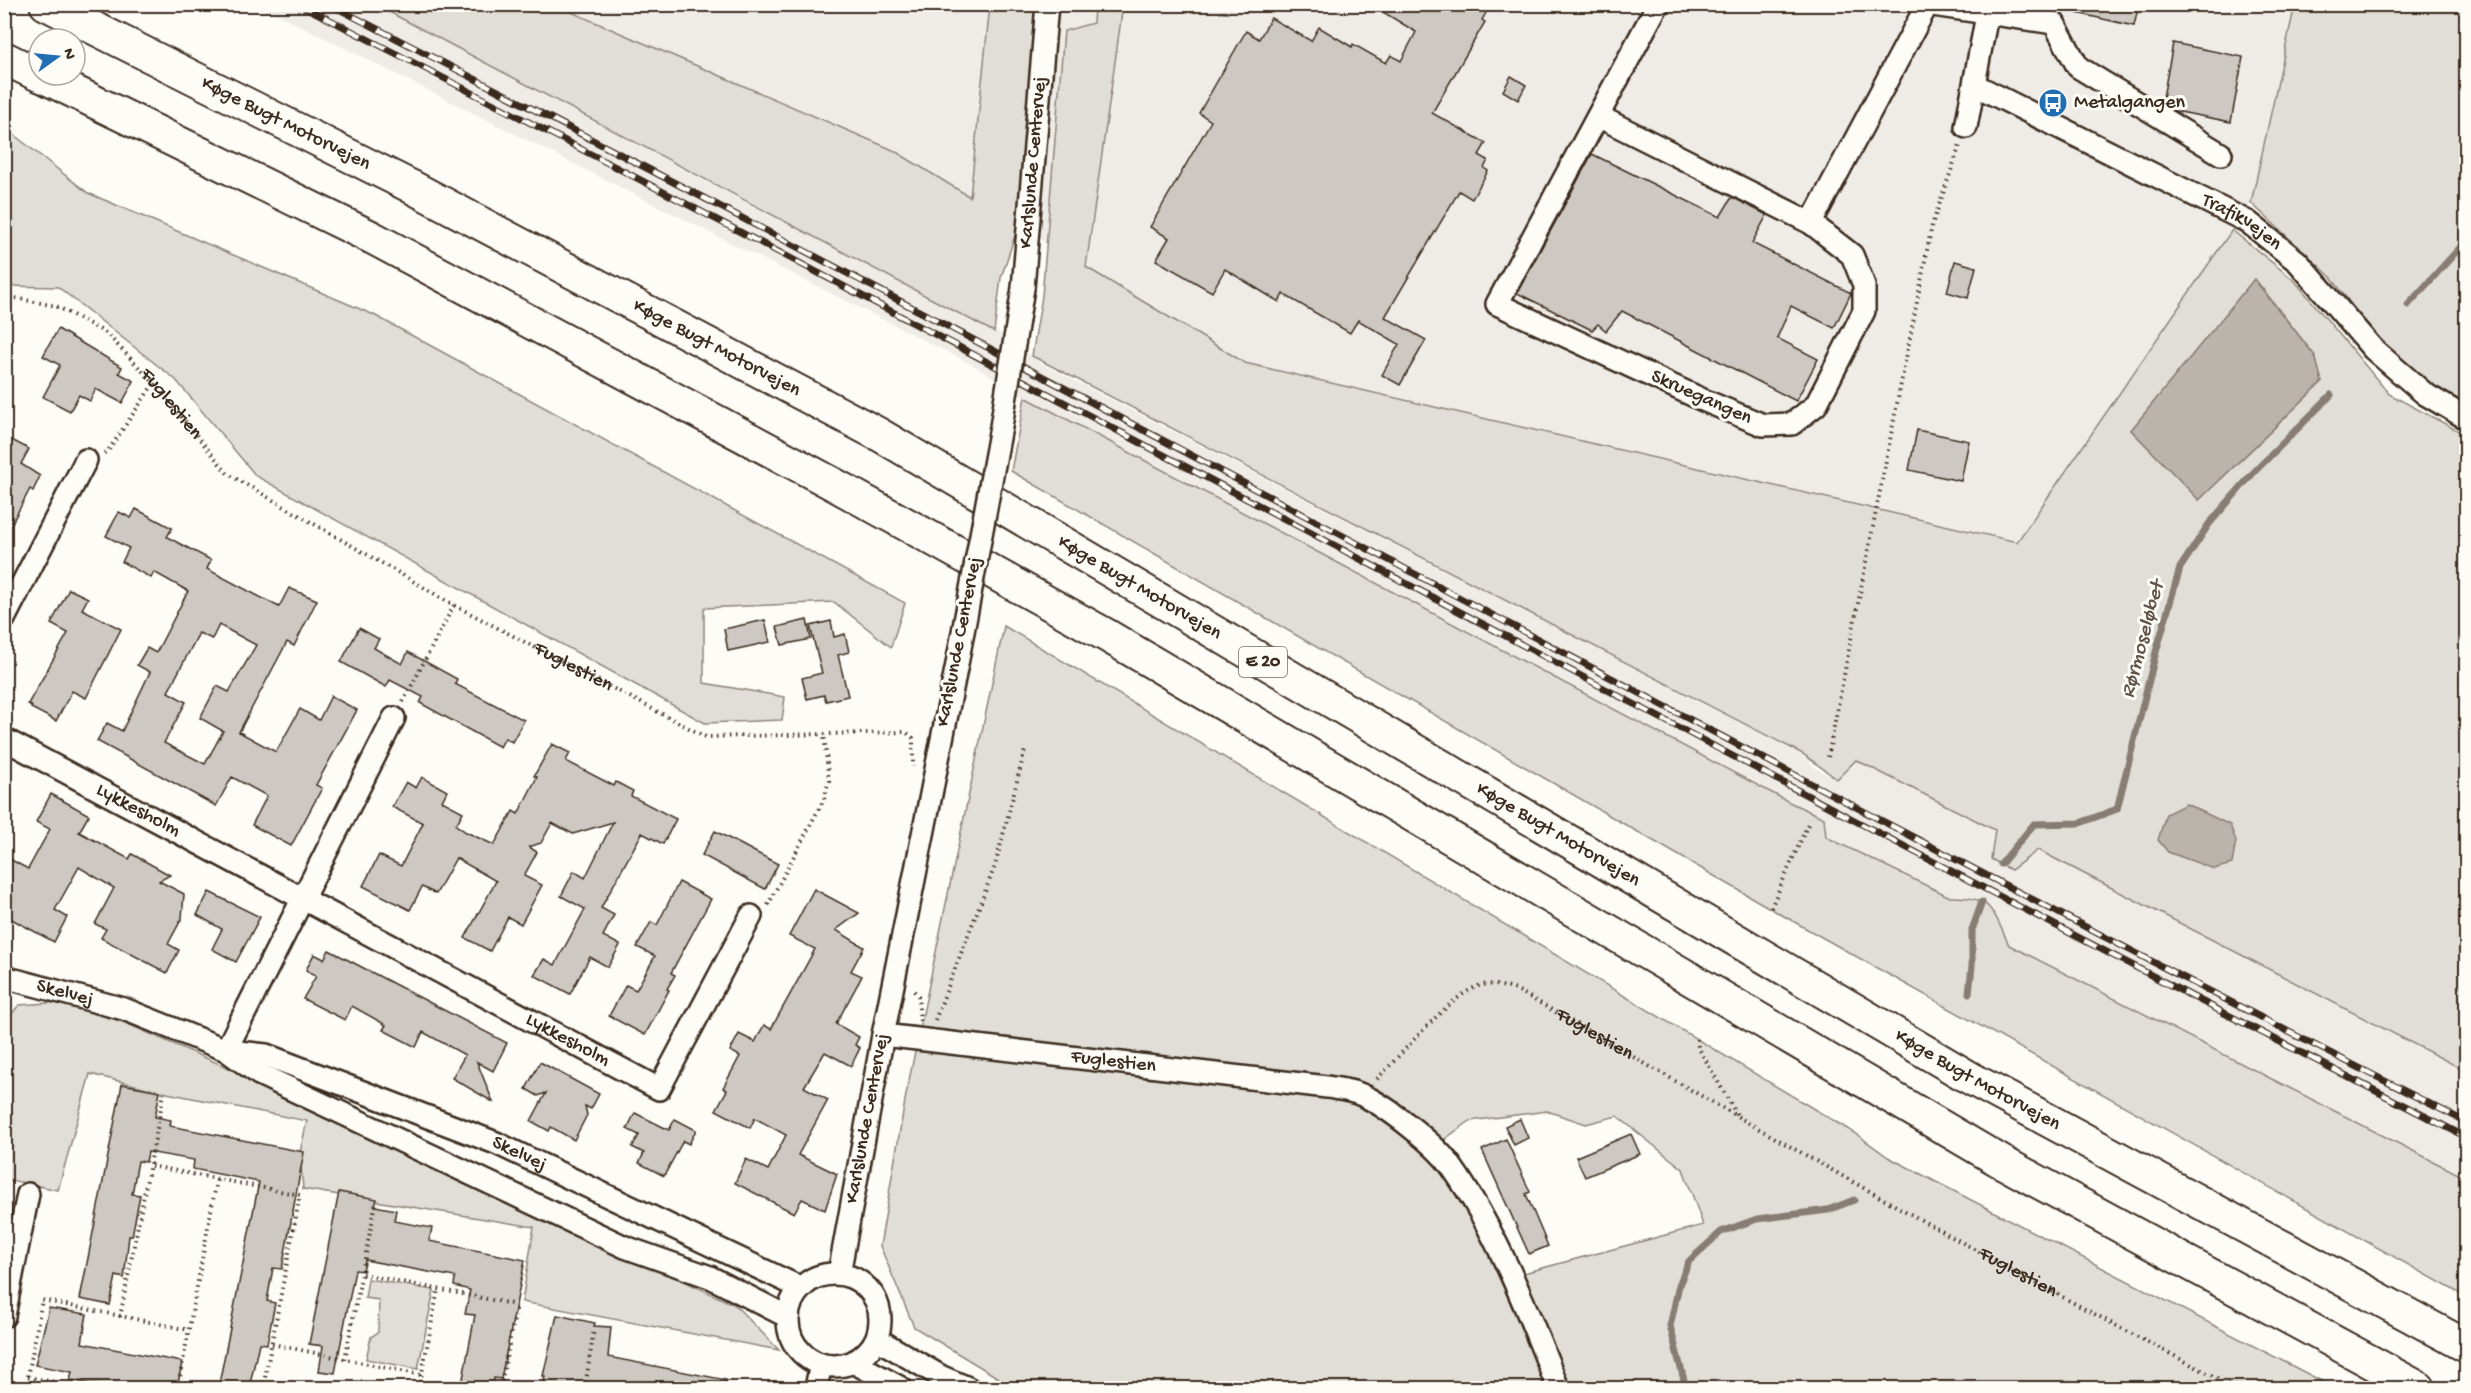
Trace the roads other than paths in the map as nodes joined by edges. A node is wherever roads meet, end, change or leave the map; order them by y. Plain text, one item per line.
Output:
1 (46, 4) edge
2 (1047, 4) edge
3 (1658, 4) edge
4 (1927, 4) edge
5 (1989, 9) edge
6 (4, 58) edge
7 (27, 69) edge
8 (1975, 85) junction
9 (64, 87) edge
10 (1598, 116) junction
11 (1966, 128) road end
12 (2221, 154) dead end
13 (1811, 223) junction
14 (2466, 418) edge
15 (86, 460) road end
16 (4, 619) edge
17 (394, 718) road end
18 (4, 739) edge
19 (303, 899) junction
20 (751, 915) road end
21 (4, 977) edge
22 (883, 1035) junction
23 (226, 1050) junction
24 (28, 1194) dead end
25 (839, 1274) junction
26 (801, 1288) junction
27 (4, 1316) edge
28 (788, 1317) junction
29 (877, 1339) junction
30 (2466, 1346) edge
31 (853, 1362) junction
32 (821, 1364) junction
33 (816, 1389) edge
34 (901, 1389) edge
35 (969, 1389) edge
36 (1558, 1389) edge
37 (2419, 1389) edge

1 - 30 highway, Køge Bugt Motorvejen / E 20
2 - 22 street, Karlslunde Centervej, bridge
3 - 10 street, Skruegangen
4 - 5 street
4 - 13 street
5 - 8 street
5 - 12 street
6 - 7 highway
8 - 11 street
8 - 14 street, Trafikvejen
9 - 37 highway
10 - 13 street, Skruegangen
10 - 13 street, Skruegangen
15 - 16 street
17 - 19 street
18 - 19 street, Lykkesholm
19 - 20 street, Lykkesholm
19 - 23 street
21 - 23 street, Skelvej
22 - 25 street, Karlslunde Centervej
22 - 36 street, Fuglestien
23 - 26 street, Skelvej
23 - 28 street, Skelvej
24 - 27 street
25 - 26 street
25 - 29 street
26 - 28 street
28 - 32 street
29 - 31 street
29 - 35 street
31 - 32 street
31 - 34 street
32 - 33 street

